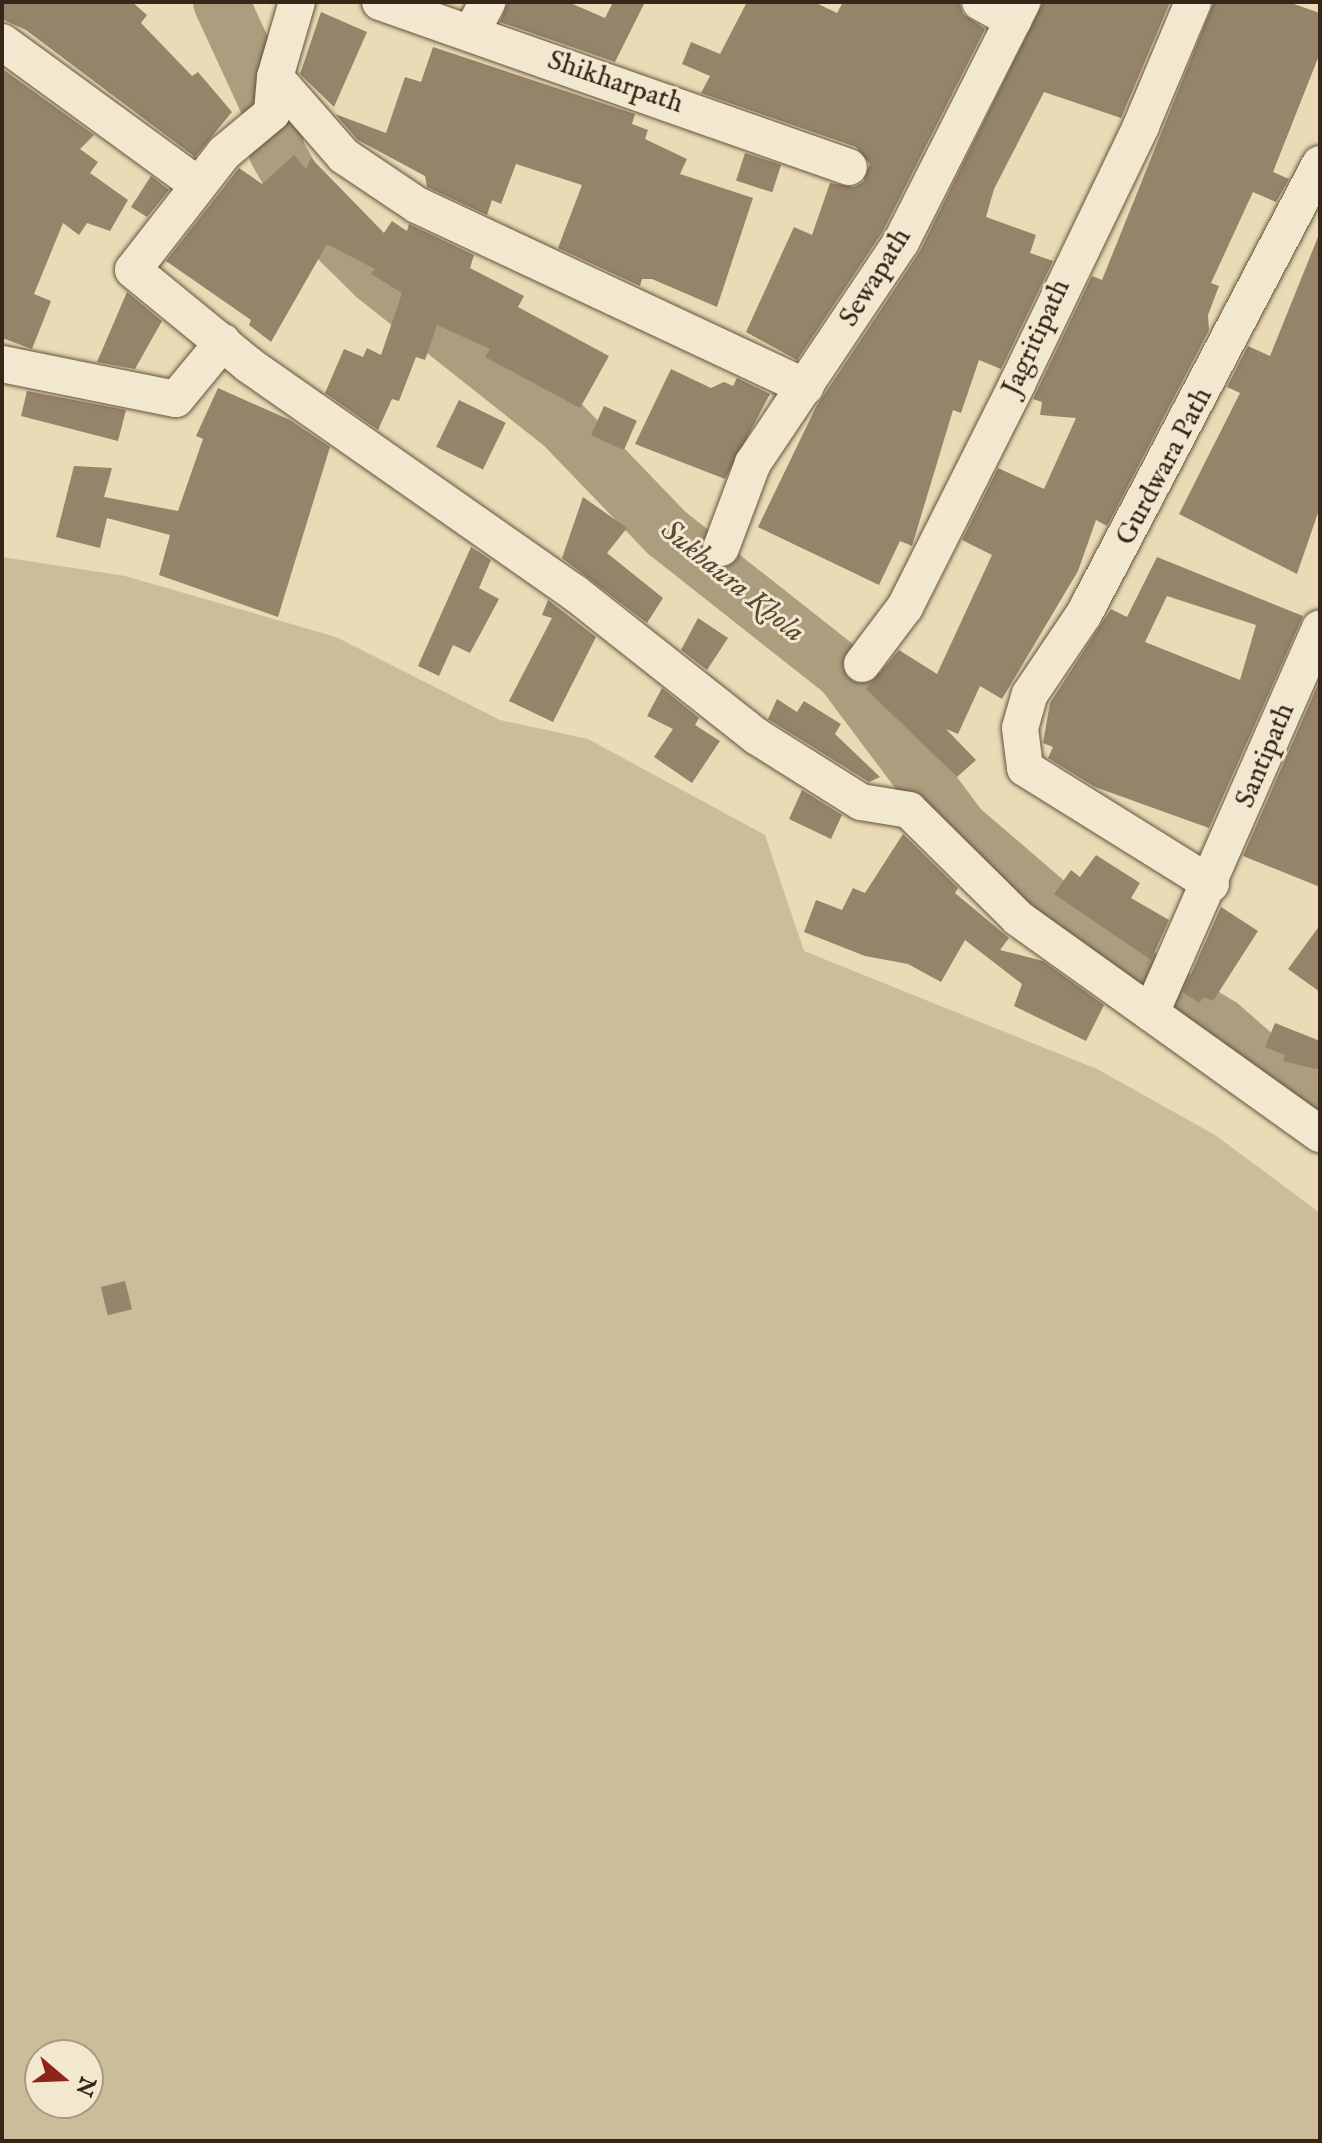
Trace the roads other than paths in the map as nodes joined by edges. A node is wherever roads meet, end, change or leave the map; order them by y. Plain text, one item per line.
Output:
1 (297, 2) edge
2 (380, 2) edge
3 (980, 2) edge
4 (1193, 2) edge
5 (1017, 11) edge
6 (479, 17) edge
7 (2, 42) edge
8 (275, 77) junction
9 (1320, 164) edge
10 (849, 167) dead end
11 (198, 185) junction
12 (223, 342) junction
13 (2, 364) edge
14 (805, 387) junction
15 (721, 548) dead end
16 (1320, 628) edge
17 (862, 664) dead end
18 (1211, 884) junction
19 (1151, 1013) junction
20 (1320, 1134) edge

1 - 8 street
2 - 6 street, Shikharpath
3 - 5 street
4 - 17 street, Jagritipath
5 - 14 street, Sewapath
6 - 10 street, Shikharpath
7 - 11 street
8 - 11 street
8 - 14 street
9 - 18 street, Gurdwara Path
11 - 12 street
12 - 13 street
12 - 19 street
14 - 15 street, Sewapath
16 - 18 street, Santipath
18 - 19 street, Santipath
19 - 20 street

